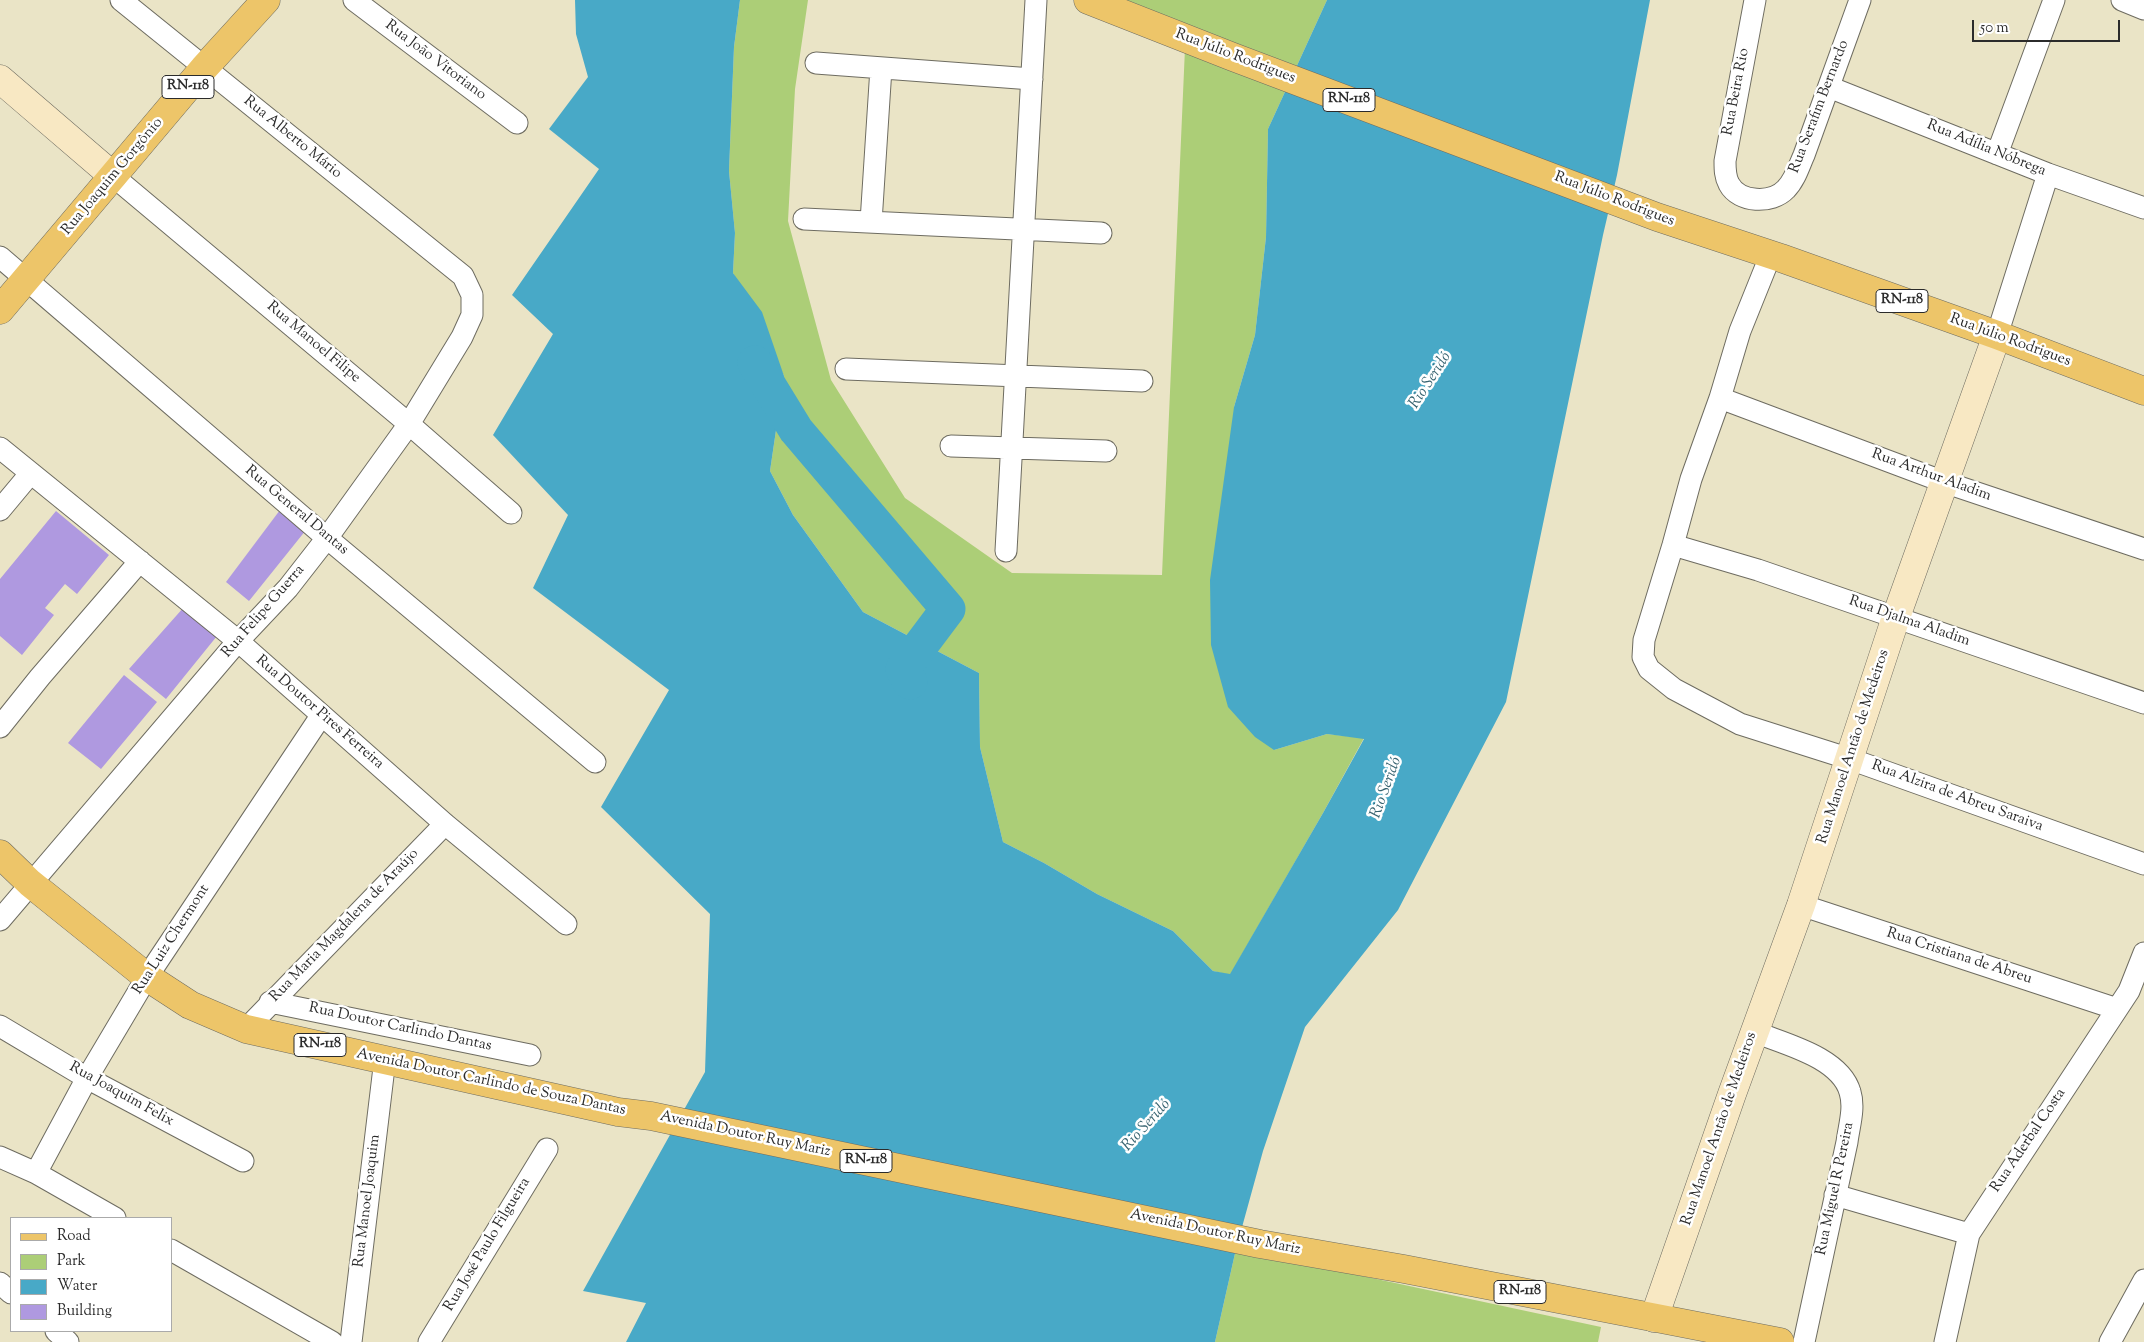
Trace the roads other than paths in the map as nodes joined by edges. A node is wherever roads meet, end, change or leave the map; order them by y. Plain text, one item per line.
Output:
1 (121, 0) edge
2 (266, 0) edge
3 (354, 0) edge
4 (1036, 0) edge
5 (1088, 0) edge
6 (1755, 0) edge
7 (1860, 0) edge
8 (2054, 0) edge
9 (2122, 0) edge
10 (2144, 9) edge
11 (816, 63) dead end
12 (204, 68) junction
13 (881, 68) junction
14 (0, 79) edge
15 (1032, 79) junction
16 (1829, 86) junction
17 (517, 123) dead end
18 (1998, 154) junction
19 (2048, 174) junction
20 (113, 176) junction
21 (1764, 199) joint
22 (2144, 208) edge
23 (804, 219) dead end
24 (871, 222) junction
25 (1024, 229) junction
26 (1102, 233) dead end
27 (1771, 254) junction
28 (0, 257) edge
29 (463, 276) joint
30 (27, 280) junction
31 (0, 310) edge
32 (1997, 335) junction
33 (846, 369) dead end
34 (1016, 375) junction
35 (1142, 381) dead end
36 (2144, 392) edge
37 (1720, 398) junction
38 (409, 424) junction
39 (951, 446) dead end
40 (0, 448) edge
41 (1013, 448) junction
42 (1106, 450) dead end
43 (30, 474) junction
44 (1944, 482) junction
45 (0, 510) edge
46 (511, 513) dead end
47 (327, 538) junction
48 (1673, 545) junction
49 (2144, 549) edge
50 (1006, 551) dead end
51 (140, 561) junction
52 (1896, 617) junction
53 (238, 641) junction
54 (2144, 703) edge
55 (321, 716) junction
56 (0, 728) edge
57 (1850, 759) junction
58 (596, 762) dead end
59 (445, 824) junction
60 (0, 854) edge
61 (2144, 864) edge
62 (30, 882) junction
63 (1801, 905) junction
64 (0, 920) edge
65 (566, 924) dead end
66 (2144, 953) edge
67 (147, 977) junction
68 (2136, 995) edge
69 (270, 1002) junction
70 (2116, 1009) junction
71 (0, 1026) edge
72 (246, 1028) junction
73 (1755, 1032) junction
74 (530, 1055) dead end
75 (385, 1060) junction
76 (87, 1078) junction
77 (651, 1116) joint
78 (547, 1149) dead end
79 (0, 1157) edge
80 (244, 1161) dead end
81 (36, 1173) junction
82 (1835, 1195) junction
83 (113, 1217) edge
84 (1969, 1234) junction
85 (172, 1251) edge
86 (2144, 1280) edge
87 (0, 1283) edge
88 (10, 1292) edge
89 (1654, 1318) junction
90 (57, 1332) edge
91 (68, 1342) edge
92 (332, 1342) edge
93 (351, 1342) edge
94 (429, 1342) edge
95 (1780, 1342) edge
96 (1804, 1342) edge
97 (1945, 1342) edge
98 (2110, 1342) edge

1 - 12 street, Rua Alberto Mário
2 - 12 main road, Rua Joaquim Gorgônio / RN-118
3 - 17 street, Rua João Vitoriano
4 - 15 street
5 - 27 main road, Rua Júlio Rodrigues / RN-118
6 - 21 street, Rua Beira Rio
7 - 16 street, Rua Serafim Bernardo
8 - 18 street
9 - 10 street
11 - 13 street
12 - 20 main road, Rua Joaquim Gorgônio / RN-118
12 - 29 street, Rua Alberto Mário
13 - 15 street
13 - 24 street
14 - 20 street
15 - 25 street
16 - 18 street, Rua Adília Nóbrega
16 - 21 street, Rua Serafim Bernardo
18 - 19 street, Rua Adília Nóbrega
19 - 22 street, Rua Adília Nóbrega
19 - 32 street, Rua Manoel Antão de Medeiros
20 - 30 main road, Rua Joaquim Gorgônio / RN-118
20 - 38 street, Rua Manoel Filipe
23 - 24 street
24 - 25 street
25 - 26 street
25 - 34 street
27 - 32 main road, Rua Júlio Rodrigues / RN-118
27 - 37 street
28 - 30 street, Rua General Dantas
29 - 38 street, Rua Felipe Guerra
30 - 31 main road, Rua Joaquim Gorgônio / RN-118
30 - 47 street, Rua General Dantas
32 - 36 main road, Rua Júlio Rodrigues / RN-118
32 - 44 street, Rua Manoel Antão de Medeiros
33 - 34 street
34 - 35 street
34 - 41 street
37 - 44 street, Rua Arthur Aladim
37 - 48 street
38 - 46 street, Rua Manoel Filipe
38 - 47 street, Rua Felipe Guerra
39 - 41 street
40 - 43 street, Rua Doutor Pires Ferreira
41 - 42 street
41 - 50 street
43 - 45 street
43 - 51 street, Rua Doutor Pires Ferreira
44 - 49 street, Rua Arthur Aladim
44 - 52 street, Rua Manoel Antão de Medeiros
47 - 53 street, Rua Felipe Guerra
47 - 58 street, Rua General Dantas
48 - 52 street, Rua Djalma Aladim
48 - 57 street, Rua Alzira de Abreu Saraiva
51 - 53 street, Rua Doutor Pires Ferreira
51 - 56 street
52 - 54 street, Rua Djalma Aladim
52 - 57 street, Rua Manoel Antão de Medeiros
53 - 55 street, Rua Doutor Pires Ferreira
53 - 62 street, Rua Felipe Guerra
55 - 59 street, Rua Doutor Pires Ferreira
55 - 67 street, Rua Luiz Chermont
57 - 61 street, Rua Alzira de Abreu Saraiva
57 - 63 street, Rua Manoel Antão de Medeiros
59 - 65 street, Rua Doutor Pires Ferreira
59 - 69 street, Rua Maria Magdalena de Araújo
60 - 62 main road, Avenida Doutor Carlindo de Souza Dantas / RN-118
62 - 64 street, Rua Felipe Guerra
62 - 67 main road, Avenida Doutor Carlindo de Souza Dantas / RN-118
63 - 70 street, Rua Cristiana de Abreu
63 - 73 street, Rua Manoel Antão de Medeiros
66 - 68 street, Rua Aderbal Costa
67 - 72 main road, Avenida Doutor Carlindo de Souza Dantas / RN-118
67 - 76 street, Rua Luiz Chermont
68 - 70 street, Rua Aderbal Costa
69 - 72 street, Rua Maria Magdalena de Araújo
69 - 74 street, Rua Doutor Carlindo Dantas
70 - 84 street, Rua Aderbal Costa
71 - 76 street, Rua Joaquim Felix
72 - 75 main road, Avenida Doutor Carlindo de Souza Dantas / RN-118
73 - 82 street, Rua Miguel R Pereira
73 - 89 street, Rua Manoel Antão de Medeiros
75 - 77 main road, Avenida Doutor Carlindo de Souza Dantas / RN-118
75 - 93 street, Rua Manoel Joaquim
76 - 80 street, Rua Joaquim Felix
76 - 81 street, Rua Luiz Chermont
77 - 89 main road, Avenida Doutor Ruy Mariz / RN-118
78 - 94 street, Rua José Paulo Filgueira
79 - 81 street
81 - 83 street
82 - 84 street
82 - 96 street, Rua Miguel R Pereira
84 - 97 street, Rua Aderbal Costa
85 - 92 street
86 - 98 street
87 - 88 street
89 - 95 main road, Avenida Doutor Ruy Mariz / RN-118
90 - 91 street

